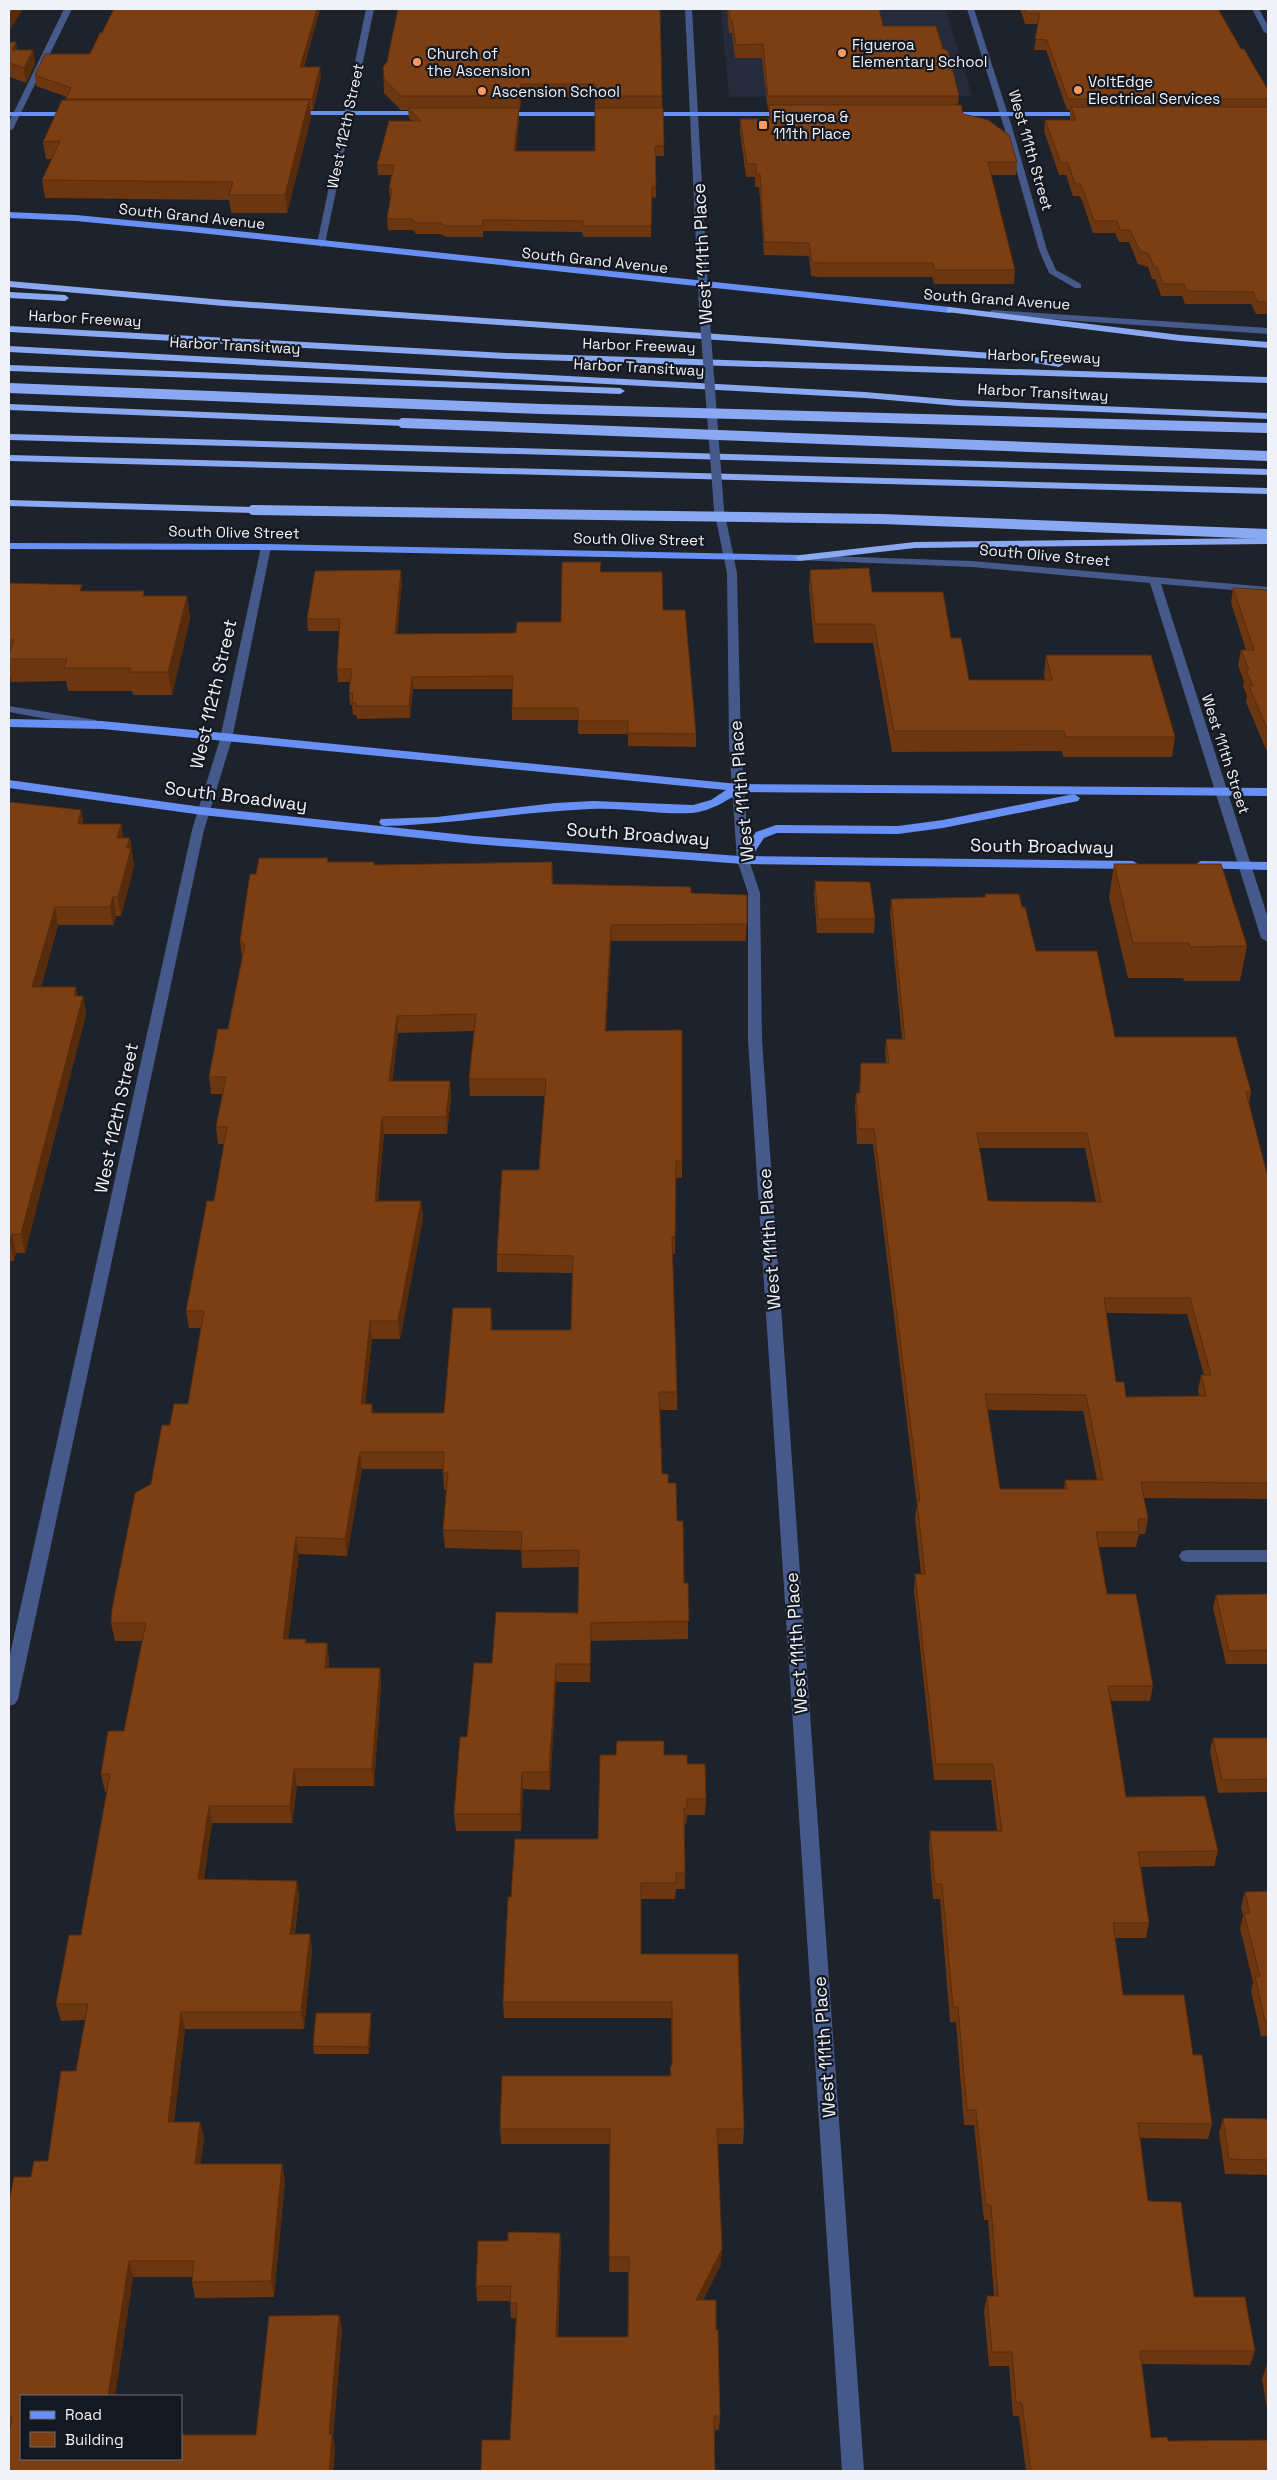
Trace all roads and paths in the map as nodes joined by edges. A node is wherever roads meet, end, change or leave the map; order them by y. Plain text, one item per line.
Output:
1 (68, 9) edge
2 (370, 9) edge
3 (688, 9) edge
4 (970, 9) edge
5 (1255, 9) edge
6 (1268, 32) edge
7 (282, 113) edge
8 (348, 113) junction
9 (12, 114) edge
10 (86, 114) edge
11 (437, 114) edge
12 (487, 114) edge
13 (625, 114) edge
14 (634, 114) edge
15 (694, 114) junction
16 (797, 114) edge
17 (929, 114) edge
18 (1004, 114) junction
19 (1103, 114) edge
20 (9, 129) edge
21 (9, 215) edge
22 (320, 244) junction
23 (9, 284) edge
24 (703, 286) junction
25 (1078, 286) dead end
26 (9, 295) edge
27 (224, 303) junction
28 (950, 310) junction
29 (9, 329) edge
30 (1268, 331) edge
31 (1268, 345) edge
32 (9, 349) edge
33 (9, 368) edge
34 (1102, 373) junction
35 (1268, 380) edge
36 (9, 388) edge
37 (958, 403) junction
38 (9, 407) edge
39 (9, 413) edge
40 (1268, 416) edge
41 (403, 423) junction
42 (1268, 428) edge
43 (9, 437) edge
44 (1268, 456) edge
45 (9, 458) edge
46 (1268, 472) edge
47 (1268, 492) edge
48 (9, 503) edge
49 (253, 510) junction
50 (9, 513) edge
51 (1268, 534) edge
52 (1268, 540) edge
53 (9, 546) edge
54 (266, 547) junction
55 (729, 556) junction
56 (800, 558) junction
57 (1154, 580) junction
58 (1268, 590) edge
59 (9, 709) edge
60 (9, 723) edge
61 (102, 725) junction
62 (226, 739) junction
63 (9, 784) edge
64 (738, 788) junction
65 (1129, 791) junction
66 (1221, 792) junction
67 (1268, 792) edge
68 (202, 811) junction
69 (323, 824) junction
70 (743, 860) junction
71 (1147, 865) edge
72 (1186, 865) edge
73 (1245, 866) junction
74 (1268, 866) edge
75 (1268, 938) edge
76 (1188, 1556) dead end
77 (1268, 1556) edge
78 (9, 1699) edge
79 (853, 2471) edge

1 - 9 street
2 - 8 street, West 112th Street
3 - 15 street, West 111th Place
4 - 18 street, West 111th Street
5 - 6 street
7 - 8 main road
8 - 11 main road
8 - 22 street, West 112th Street
9 - 10 main road
9 - 20 street
12 - 13 main road
14 - 15 main road
15 - 16 main road
15 - 24 street, West 111th Place
17 - 18 main road
18 - 19 main road
18 - 25 street, West 111th Street
21 - 22 main road, South Grand Avenue
22 - 24 main road, South Grand Avenue
23 - 27 highway
24 - 28 main road, South Grand Avenue
24 - 55 street, West 111th Place, bridge
26 - 27 highway
27 - 34 highway
28 - 30 street, South Grand Avenue
28 - 31 highway
29 - 34 highway, Harbor Freeway
32 - 37 highway, Harbor Transitway
33 - 37 highway
34 - 35 highway, Harbor Freeway
36 - 42 highway, bridge
37 - 40 highway, Harbor Transitway
38 - 41 highway
39 - 41 highway
41 - 44 highway, bridge
43 - 46 highway
45 - 47 highway
48 - 49 highway
49 - 50 highway
49 - 51 highway, bridge
52 - 56 highway
53 - 54 main road, South Olive Street
54 - 55 main road, South Olive Street
54 - 62 street, West 112th Street
55 - 56 main road, South Olive Street
55 - 64 street, West 111th Place
56 - 57 street, South Olive Street
57 - 58 street, South Olive Street
57 - 66 street, West 111th Street
59 - 61 street
60 - 61 main road
61 - 62 main road
62 - 64 main road
62 - 68 street, West 112th Street
63 - 68 main road, South Broadway
64 - 65 main road
64 - 69 main road
64 - 70 street, West 111th Place
65 - 66 main road
65 - 70 main road
66 - 67 main road
66 - 73 street, West 111th Street
68 - 69 main road, South Broadway
68 - 78 street, West 112th Street
69 - 70 main road, South Broadway
70 - 71 main road, South Broadway
70 - 79 street, West 111th Place
72 - 73 main road
73 - 74 main road
73 - 75 street, West 111th Street
76 - 77 street

